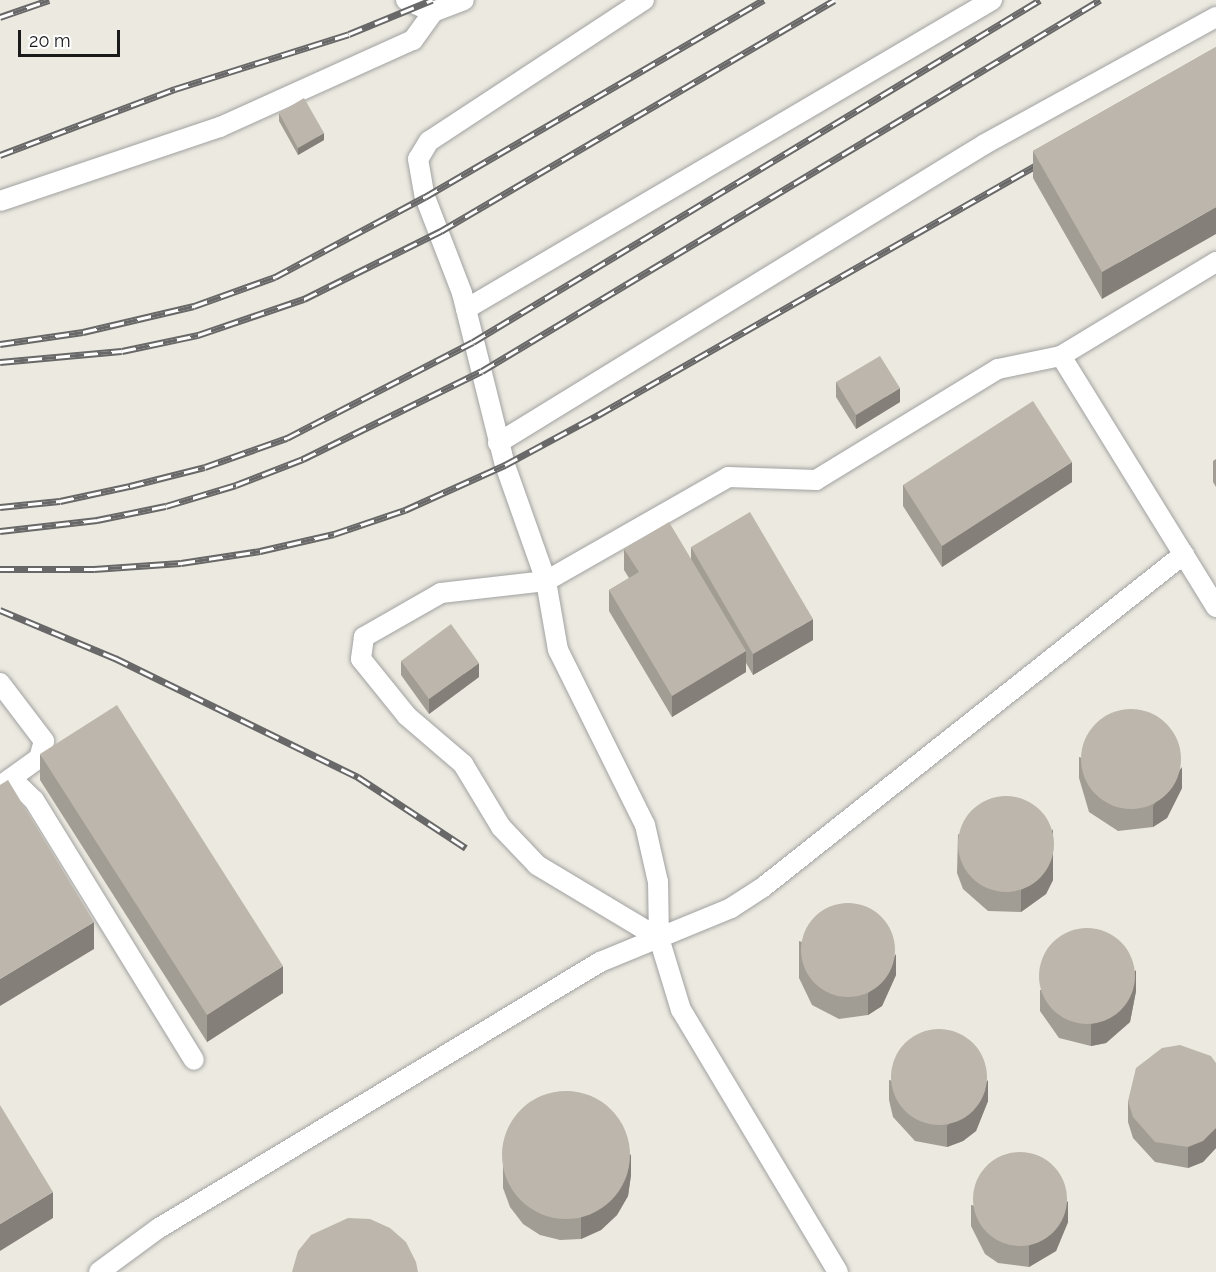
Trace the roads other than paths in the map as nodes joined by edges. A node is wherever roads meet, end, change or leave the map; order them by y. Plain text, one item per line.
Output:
1 (406, 0) edge
2 (464, 0) edge
3 (644, 0) edge
4 (992, 0) edge
5 (433, 12) junction
6 (1216, 17) edge
7 (0, 201) edge
8 (1216, 262) edge
9 (466, 309) junction
10 (1061, 356) junction
11 (498, 442) junction
12 (1184, 554) junction
13 (546, 581) junction
14 (1216, 607) edge
15 (0, 683) edge
16 (6, 783) edge
17 (659, 938) junction
18 (194, 1060) dead end
19 (99, 1272) edge
20 (838, 1272) edge

1 - 5 lane
2 - 5 lane
3 - 9 lane
4 - 9 lane
5 - 7 lane
6 - 11 lane
8 - 10 lane
9 - 11 lane
10 - 12 lane
10 - 13 lane
11 - 13 lane
12 - 14 lane
12 - 17 lane
13 - 17 lane
13 - 17 lane
15 - 16 lane
16 - 18 lane
17 - 19 lane
17 - 20 lane

